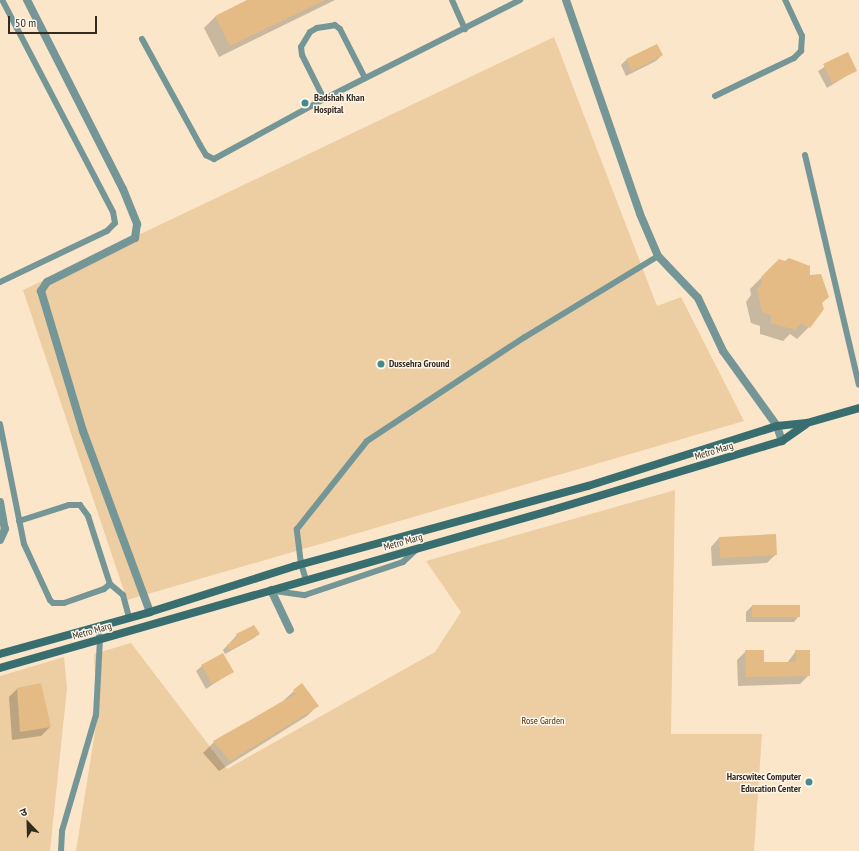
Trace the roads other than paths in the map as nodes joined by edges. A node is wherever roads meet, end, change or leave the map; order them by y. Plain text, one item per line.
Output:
1 (2, 0) edge
2 (27, 0) edge
3 (452, 0) edge
4 (520, 0) edge
5 (566, 0) edge
6 (785, 0) edge
7 (509, 3) edge
8 (465, 29) junction
9 (142, 39) dead end
10 (366, 78) junction
11 (715, 96) dead end
12 (324, 99) junction
13 (805, 155) dead end
14 (658, 256) junction
15 (0, 282) edge
16 (859, 385) edge
17 (859, 408) edge
18 (807, 423) junction
19 (0, 424) edge
20 (777, 426) junction
21 (782, 441) junction
22 (0, 502) edge
23 (19, 521) junction
24 (0, 540) edge
25 (418, 548) junction
26 (301, 564) junction
27 (306, 580) junction
28 (110, 584) junction
29 (271, 590) junction
30 (150, 612) junction
31 (129, 617) junction
32 (97, 626) junction
33 (290, 630) dead end
34 (100, 639) junction
35 (0, 654) edge
36 (0, 668) edge
37 (61, 851) edge

1 - 15 lane
2 - 30 street
3 - 8 lane
4 - 7 lane
5 - 14 street
6 - 11 lane
7 - 8 lane
8 - 10 lane
9 - 12 lane
10 - 12 lane
10 - 12 lane
13 - 16 lane
14 - 20 street
14 - 26 lane
17 - 18 street, Metro Marg
18 - 20 street, Metro Marg
18 - 21 street, Metro Marg
19 - 23 lane
20 - 21 street
20 - 26 street, Metro Marg
21 - 25 street, Metro Marg
22 - 24 street
23 - 28 lane
23 - 28 lane
25 - 27 street, Metro Marg
25 - 29 lane
26 - 27 lane
26 - 30 street, Metro Marg
27 - 29 street, Metro Marg
28 - 31 lane
29 - 33 street
29 - 34 street, Metro Marg
30 - 31 street, Metro Marg
31 - 32 street, Metro Marg
32 - 34 lane
32 - 35 street, Metro Marg
34 - 36 street, Metro Marg
34 - 37 lane

